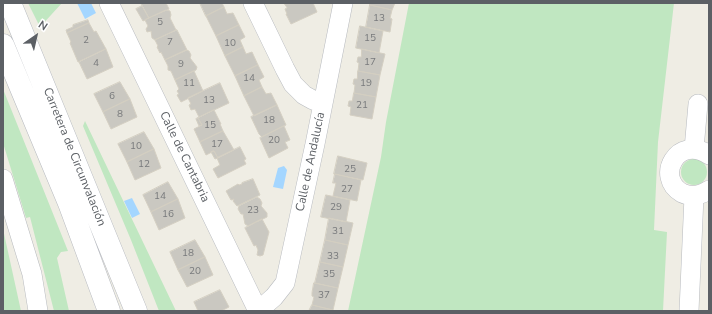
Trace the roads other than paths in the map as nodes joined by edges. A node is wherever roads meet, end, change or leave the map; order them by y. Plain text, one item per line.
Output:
1 (10, 3) edge
2 (109, 3) edge
3 (253, 3) edge
4 (343, 3) edge
5 (3, 45) edge
6 (323, 104) junction
7 (698, 104) dead end
8 (702, 152) edge
9 (3, 179) edge
10 (701, 193) edge
11 (38, 311) edge
12 (109, 311) edge
13 (136, 311) edge
14 (258, 311) edge
15 (689, 311) edge

1 - 13 main road, Carretera de Circunvalación
2 - 14 street, Calle de Cantabria
3 - 6 street
4 - 6 street, Calle de Andalucía
5 - 12 main road, Carretera de Circunvalación
6 - 14 street, Calle de Andalucía
7 - 8 street
8 - 10 street
9 - 11 street
10 - 15 street

